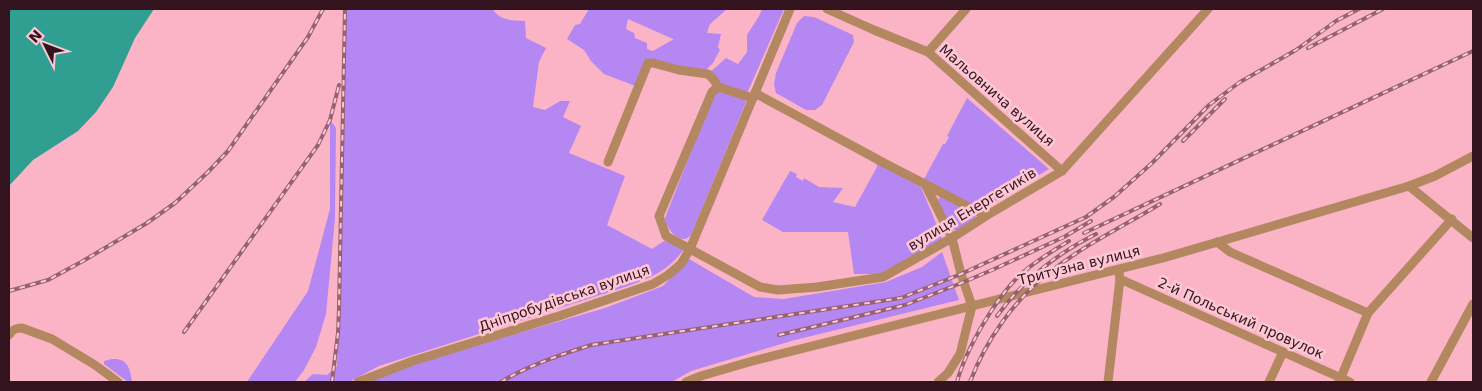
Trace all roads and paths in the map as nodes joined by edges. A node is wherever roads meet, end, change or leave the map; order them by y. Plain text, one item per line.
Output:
1 (790, 9) edge
2 (827, 9) edge
3 (966, 9) edge
4 (1208, 9) edge
5 (928, 52) junction
6 (718, 87) junction
7 (754, 96) junction
8 (1473, 156) edge
9 (608, 162) dead end
10 (1062, 171) junction
11 (926, 184) junction
12 (1409, 186) junction
13 (986, 216) junction
14 (1452, 219) junction
15 (952, 238) junction
16 (1473, 238) edge
17 (1217, 242) junction
18 (690, 249) junction
19 (1120, 274) junction
20 (1473, 304) edge
21 (972, 306) junction
22 (1368, 313) junction
23 (9, 335) edge
24 (1283, 352) junction
25 (1340, 380) edge
26 (118, 382) edge
27 (358, 382) edge
28 (686, 382) edge
29 (938, 382) edge
30 (1108, 382) edge
31 (1269, 382) edge
32 (1350, 382) edge
33 (1431, 382) edge

1 - 7 street, Дніпробудівська вулиця
2 - 5 street, Мальовнича вулиця
3 - 5 street
4 - 10 street, вулиця Енергетиків
5 - 10 street, Мальовнича вулиця
6 - 7 street
6 - 9 street
6 - 18 street, вулиця Енергетиків
7 - 11 street
7 - 18 street, Дніпробудівська вулиця
8 - 12 street, Тритузна вулиця
10 - 13 street, вулиця Енергетиків
11 - 13 street
11 - 15 street
12 - 14 street
12 - 17 street, Тритузна вулиця
13 - 15 street, вулиця Енергетиків
14 - 16 street
14 - 22 street
15 - 18 street, вулиця Енергетиків
15 - 21 street
17 - 19 street, Тритузна вулиця
17 - 22 street
18 - 27 street, Дніпробудівська вулиця
19 - 21 street, Тритузна вулиця
19 - 24 street, 2-й Польський провулок
19 - 30 street
20 - 33 street
21 - 28 street, Тритузна вулиця
21 - 29 street
22 - 25 street
23 - 26 street
24 - 25 street, 2-й Польський провулок
24 - 31 street
25 - 32 street, 2-й Польський провулок

